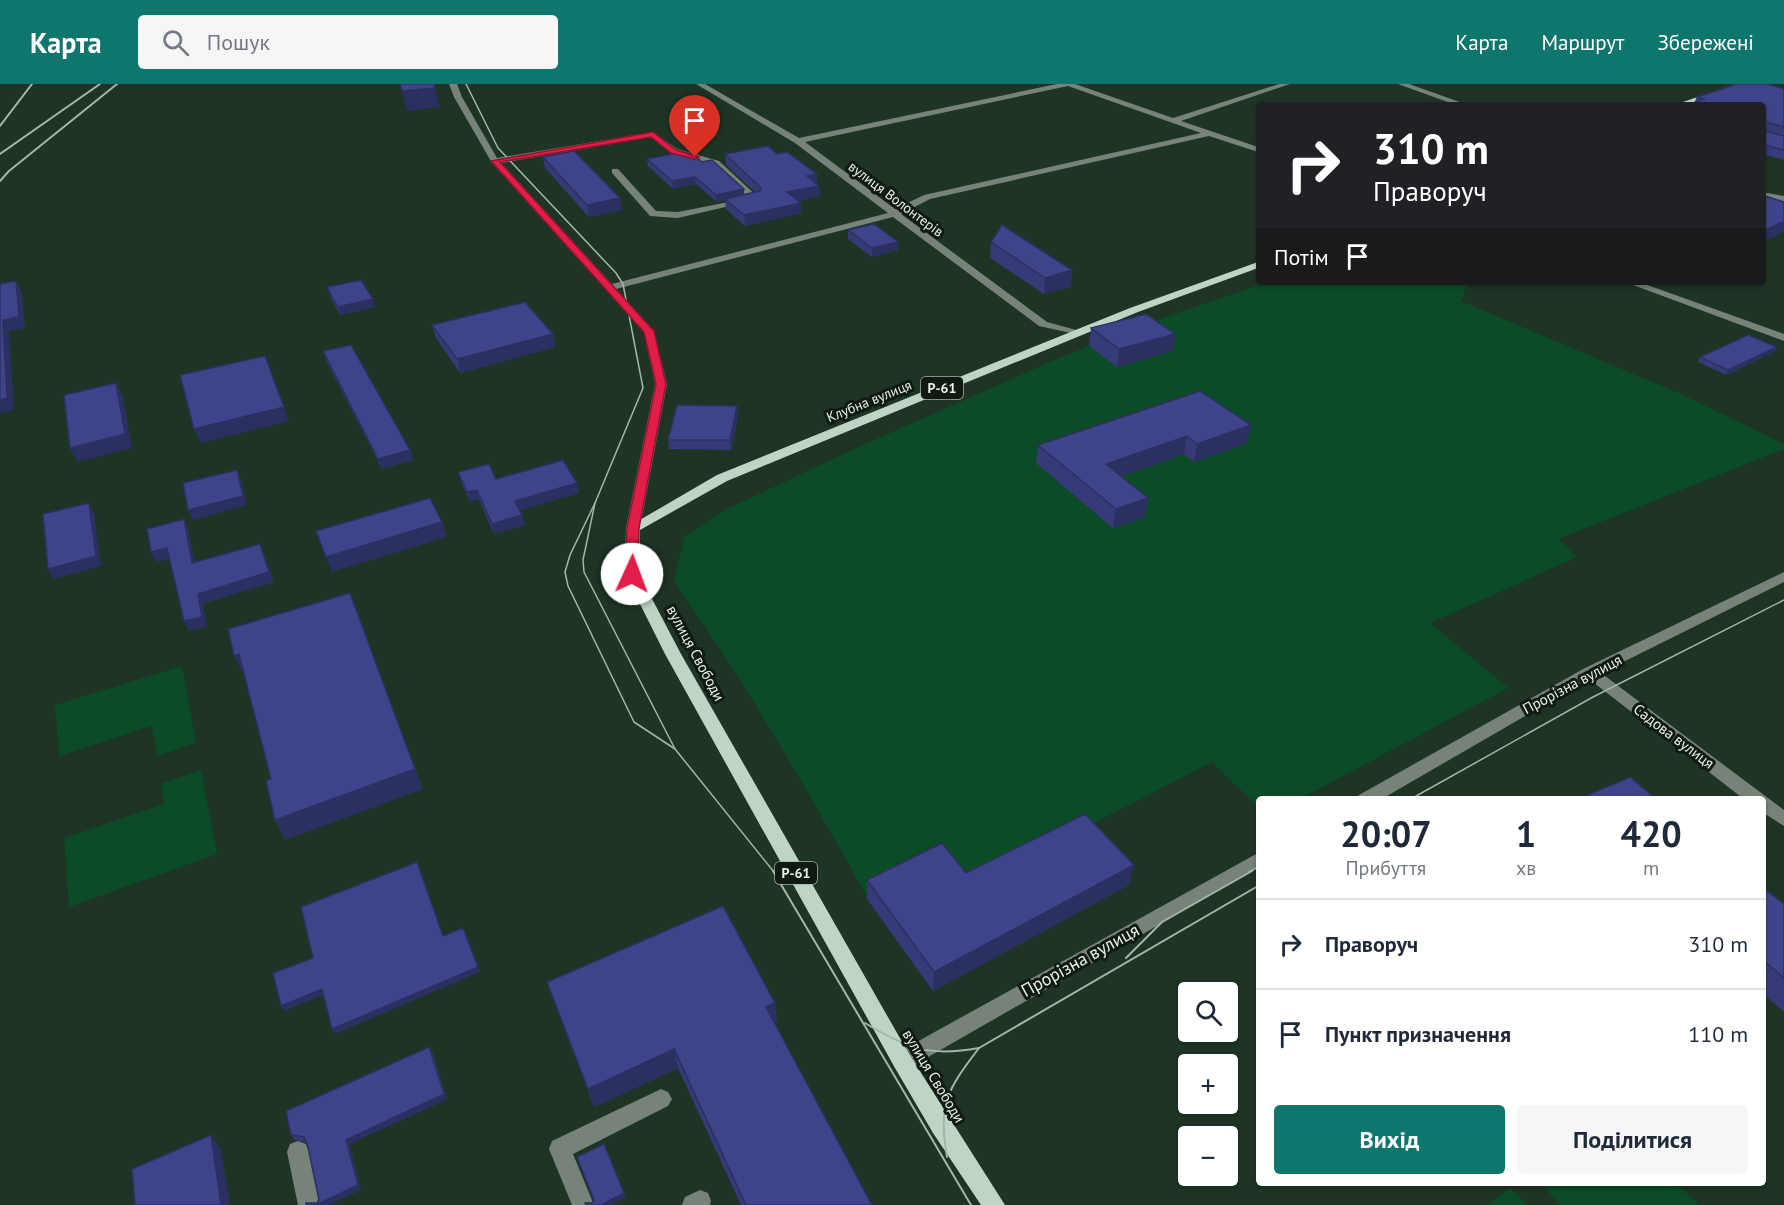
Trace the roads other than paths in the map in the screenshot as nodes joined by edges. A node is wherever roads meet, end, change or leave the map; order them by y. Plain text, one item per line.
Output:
1 (453, 84) edge
2 (700, 84) edge
3 (1068, 84) edge
4 (1286, 84) edge
5 (1402, 84) edge
6 (1743, 84) edge
7 (1455, 102) edge
8 (1687, 102) edge
9 (1175, 120) junction
10 (1210, 133) junction
11 (798, 141) junction
12 (1256, 149) edge
13 (495, 161) junction
14 (615, 171) dead end
15 (1766, 196) edge
16 (1784, 200) edge
17 (893, 214) junction
18 (1256, 266) edge
19 (1638, 285) edge
20 (611, 287) junction
21 (1076, 333) junction
22 (1784, 338) edge
23 (633, 528) junction
24 (1784, 576) edge
25 (1590, 672) junction
26 (1372, 796) edge
27 (1753, 796) edge
28 (1766, 806) edge
29 (1784, 819) edge
30 (1256, 861) edge
31 (902, 1061) junction
32 (661, 1099) dead end
33 (298, 1152) dead end
34 (309, 1205) edge
35 (584, 1205) edge
36 (994, 1205) edge

1 - 13 street, вулиця Свободи
2 - 11 street, вулиця Волонтерів
3 - 9 street
3 - 11 street
4 - 9 street
5 - 7 street
6 - 8 main road
9 - 10 street
10 - 12 street
10 - 17 street
11 - 17 street, вулиця Волонтерів
13 - 14 street
13 - 20 street, вулиця Свободи
15 - 16 street
17 - 20 street
17 - 21 street, вулиця Волонтерів
18 - 21 main road, Клубна вулиця / Р-61
19 - 22 street
20 - 23 street, вулиця Свободи
21 - 23 main road, Клубна вулиця / Р-61
23 - 31 main road, вулиця Свободи / Р-61
24 - 25 street, Прорізна вулиця
25 - 26 street, Прорізна вулиця
25 - 27 street, Садова вулиця
28 - 29 street
30 - 31 street, Прорізна вулиця
31 - 36 main road, вулиця Свободи / Р-61
32 - 35 street
33 - 34 street

